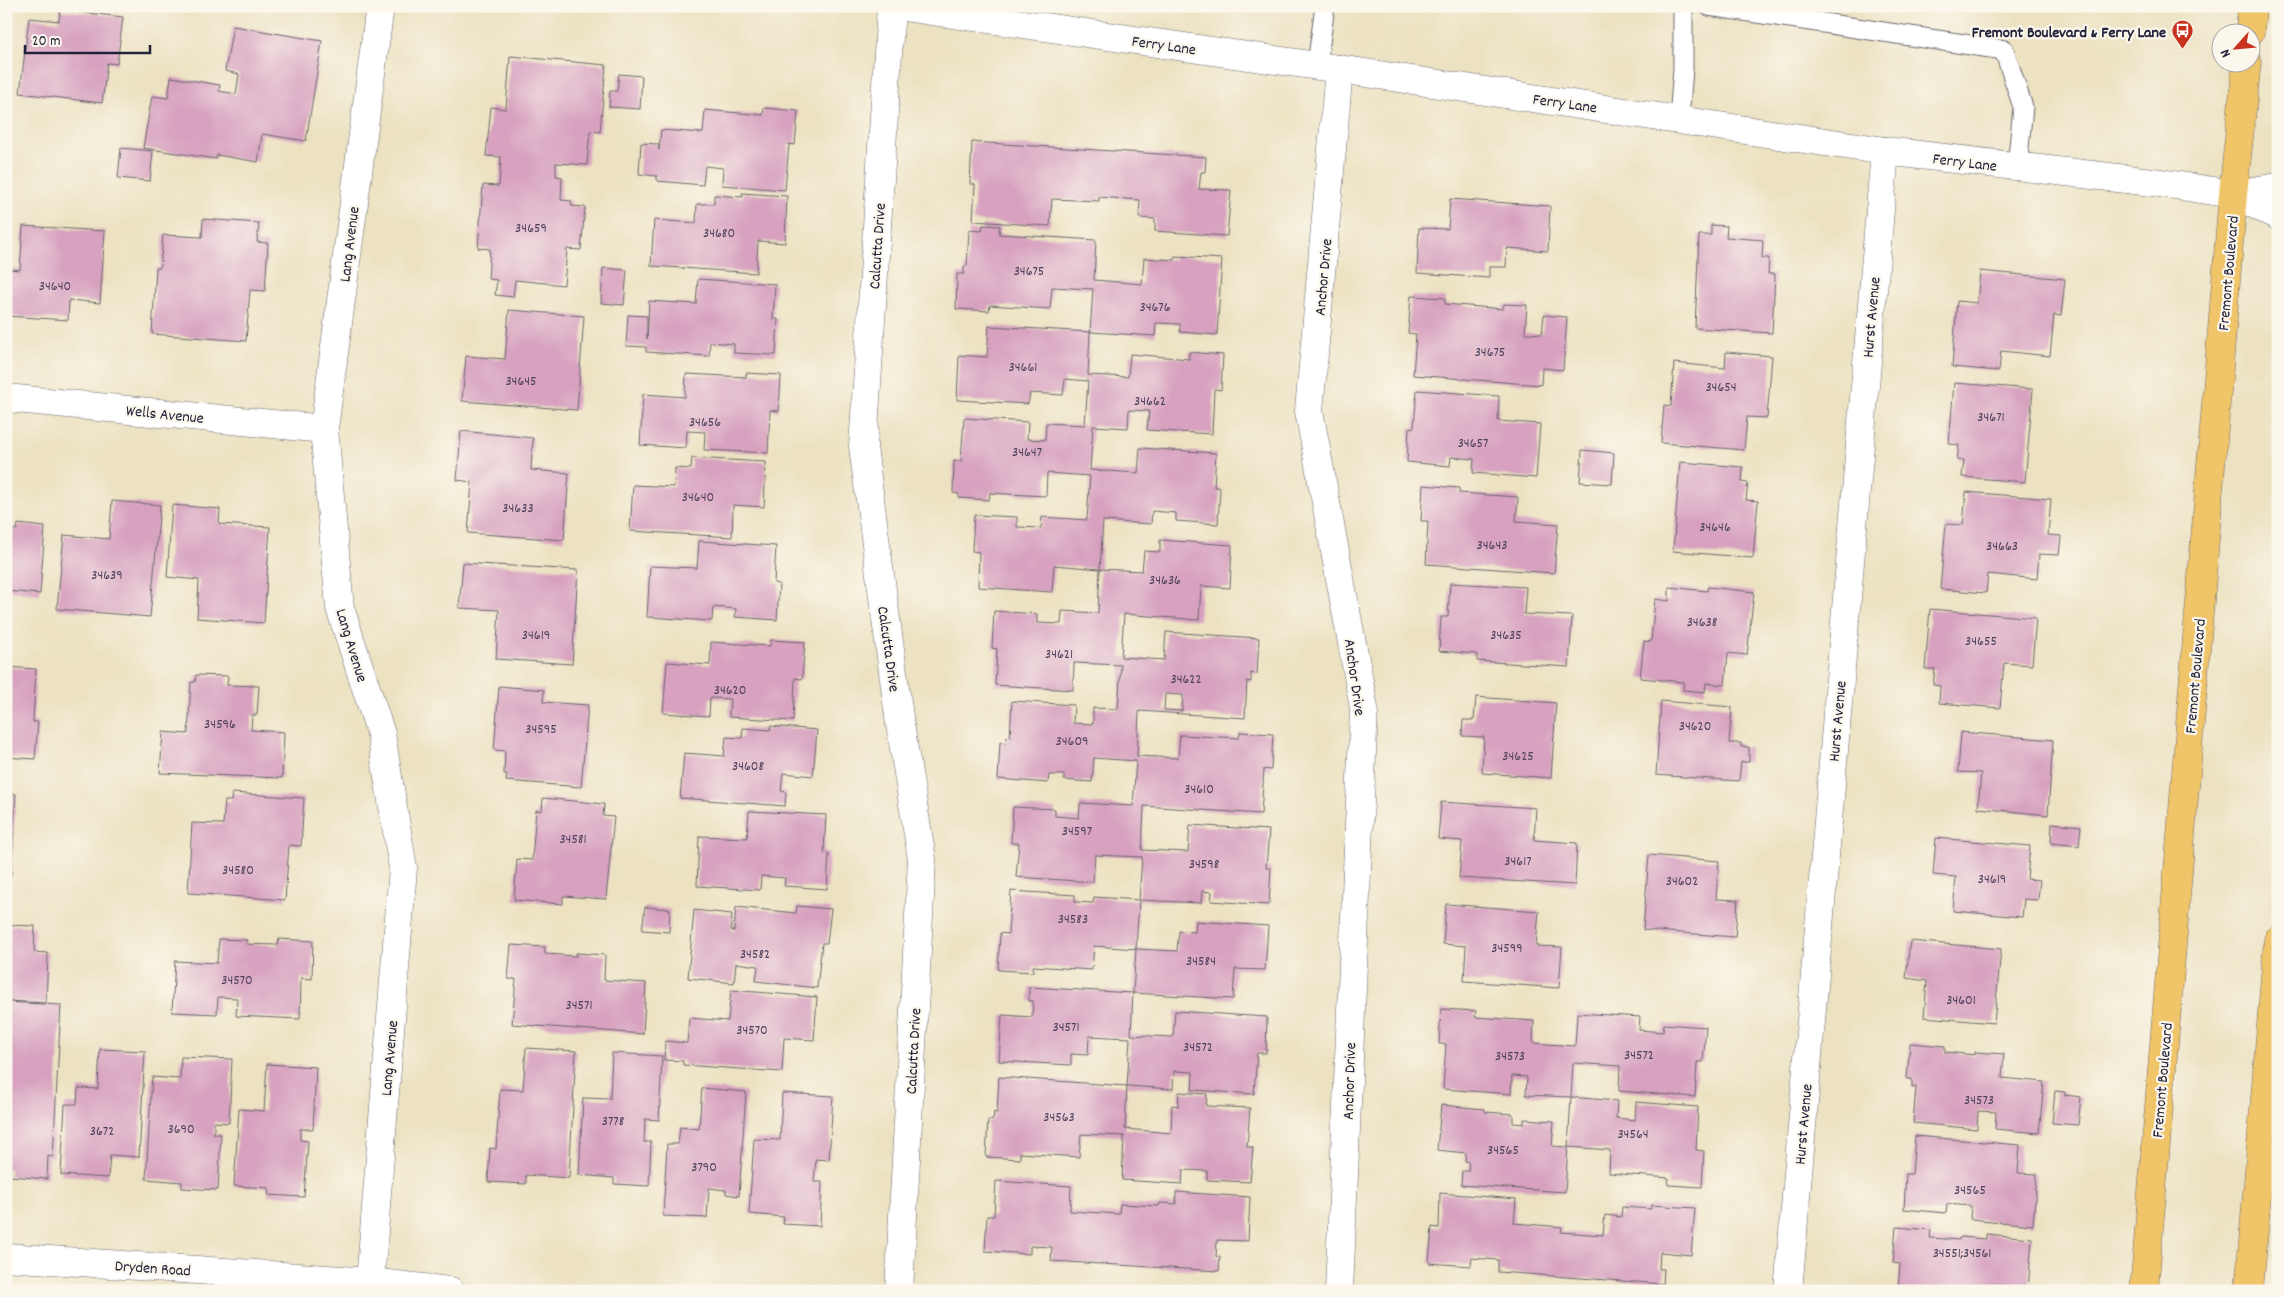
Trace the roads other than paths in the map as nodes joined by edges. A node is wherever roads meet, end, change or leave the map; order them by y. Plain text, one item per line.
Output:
1 (380, 6) edge
2 (891, 6) edge
3 (896, 6) edge
4 (1325, 6) edge
5 (1683, 6) edge
6 (1709, 6) edge
7 (2252, 6) edge
8 (2251, 22) edge
9 (1328, 67) junction
10 (2246, 72) edge
11 (1679, 119) junction
12 (1885, 151) junction
13 (2017, 167) junction
14 (2278, 187) edge
15 (2234, 194) junction
16 (2278, 216) edge
17 (6, 398) edge
18 (324, 429) junction
19 (2278, 940) edge
20 (6, 1257) edge
21 (370, 1282) junction
22 (450, 1291) edge
23 (899, 1291) edge
24 (1339, 1291) edge
25 (1788, 1291) edge
26 (2144, 1291) edge
27 (2249, 1291) edge

1 - 18 street, Lang Avenue
2 - 23 street, Calcutta Drive
3 - 9 street, Ferry Lane
4 - 9 lane
5 - 11 lane
6 - 13 lane
7 - 8 main road
9 - 11 street, Ferry Lane
9 - 24 street, Anchor Drive
10 - 15 main road, Fremont Boulevard
11 - 12 street, Ferry Lane
12 - 13 street, Ferry Lane
12 - 25 street, Hurst Avenue
13 - 15 street, Ferry Lane
14 - 15 street, Ferry Lane
15 - 16 street, Ferry Lane
15 - 26 main road, Fremont Boulevard
17 - 18 street, Wells Avenue
18 - 21 street, Lang Avenue
19 - 27 main road
20 - 21 street, Dryden Road
21 - 22 street, Dryden Road

